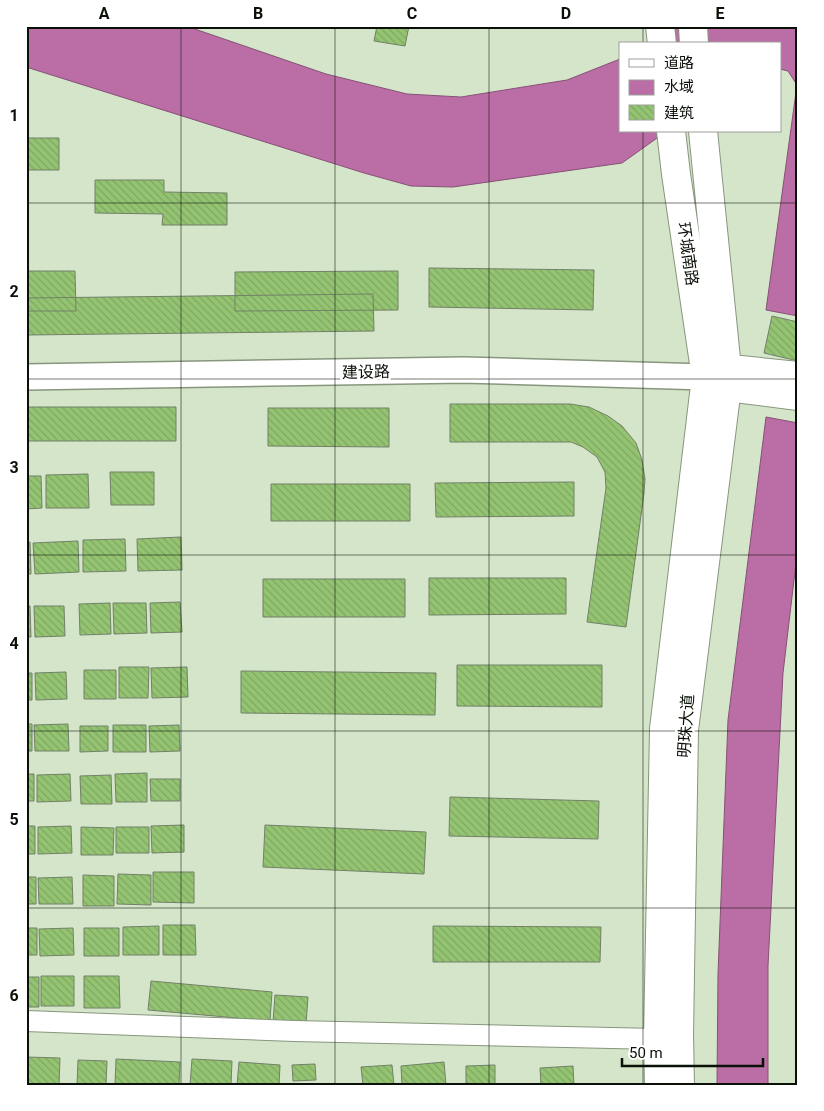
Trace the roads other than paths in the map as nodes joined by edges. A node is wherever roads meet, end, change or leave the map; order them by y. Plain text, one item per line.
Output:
1 (660, 26) edge
2 (693, 26) edge
3 (662, 42) edge
4 (694, 42) edge
5 (671, 132) edge
6 (703, 132) edge
7 (798, 376) edge
8 (26, 377) edge
9 (720, 378) junction
10 (798, 396) edge
11 (26, 1021) edge
12 (658, 1039) junction
13 (659, 1085) edge
14 (680, 1085) edge

1 - 3 main road
2 - 4 main road
5 - 9 main road, 环城南路
6 - 9 main road, 环城南路
7 - 9 main road, 建设路
8 - 9 street, 建设路
9 - 10 main road, 建设路
9 - 12 main road, 明珠大道
9 - 14 main road, 明珠大道
11 - 12 street
12 - 13 main road, 明珠大道

